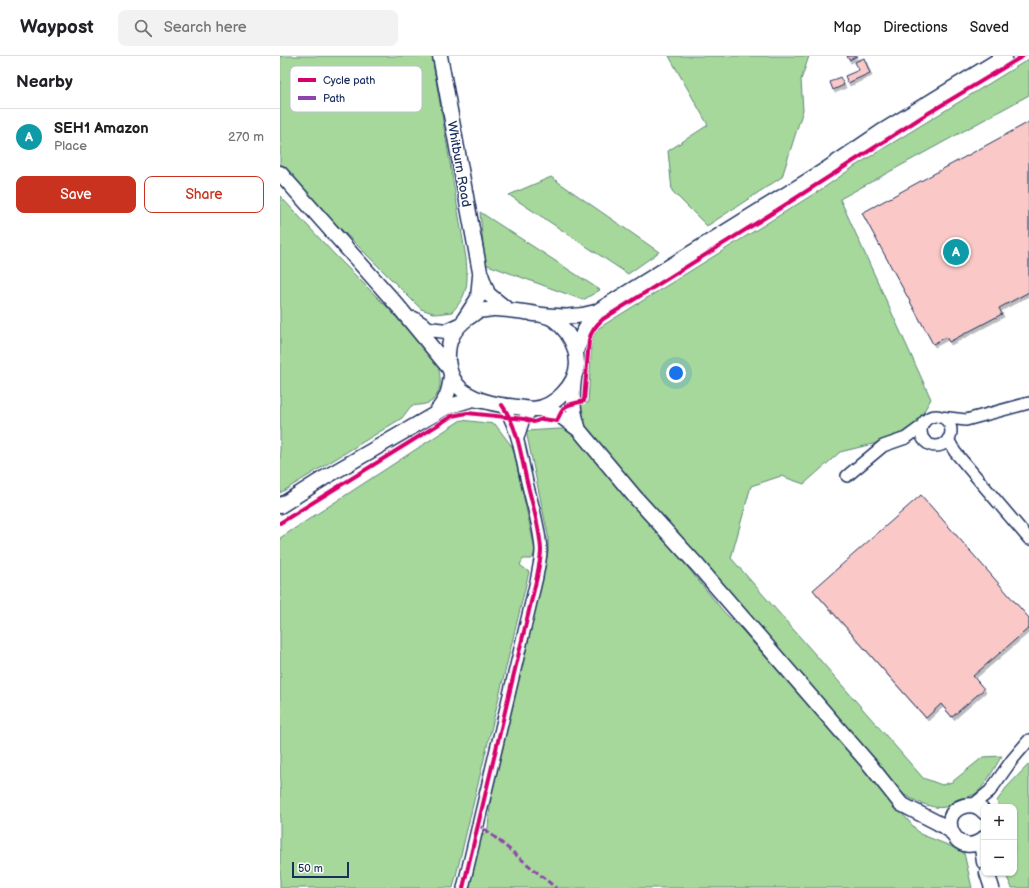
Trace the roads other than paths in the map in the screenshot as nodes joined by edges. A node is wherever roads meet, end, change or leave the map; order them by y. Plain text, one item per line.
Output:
1 (440, 56) edge
2 (1005, 56) edge
3 (280, 173) edge
4 (480, 272) junction
5 (398, 306) junction
6 (508, 310) junction
7 (596, 312) junction
8 (533, 314) junction
9 (461, 324) junction
10 (576, 351) junction
11 (450, 372) junction
12 (576, 372) junction
13 (1029, 403) edge
14 (497, 404) junction
15 (536, 409) junction
16 (432, 417) junction
17 (939, 417) junction
18 (966, 420) junction
19 (921, 427) junction
20 (578, 430) junction
21 (949, 437) junction
22 (518, 438) junction
23 (906, 438) junction
24 (933, 445) junction
25 (955, 452) junction
26 (847, 476) dead end
27 (280, 506) edge
28 (1029, 539) edge
29 (1029, 740) edge
30 (980, 809) edge
31 (924, 816) junction
32 (951, 817) junction
33 (951, 831) junction
34 (978, 841) edge
35 (981, 851) edge
36 (988, 876) edge
37 (462, 888) edge
38 (992, 888) edge

1 - 4 main road, Whitburn Road
2 - 7 main road
3 - 5 main road
4 - 6 main road, Whitburn Road
4 - 9 main road, Whitburn Road
5 - 9 main road
5 - 11 main road
6 - 8 main road
6 - 9 main road
7 - 8 main road
7 - 10 main road
8 - 10 main road
9 - 11 main road
10 - 12 main road
11 - 14 main road
11 - 16 main road
12 - 15 main road
12 - 20 main road
13 - 18 street
14 - 15 main road
14 - 16 main road
14 - 22 street
15 - 20 main road
15 - 22 street
16 - 27 main road
17 - 18 street
17 - 19 street
17 - 21 street
18 - 21 street
19 - 23 street
19 - 24 street
20 - 31 main road
21 - 24 street
21 - 25 street
22 - 37 street
23 - 24 street
23 - 26 street
24 - 25 street
25 - 28 street
29 - 30 street
30 - 32 main road
31 - 32 main road
31 - 33 main road
32 - 33 main road
33 - 34 main road
34 - 35 main road
36 - 38 main road

